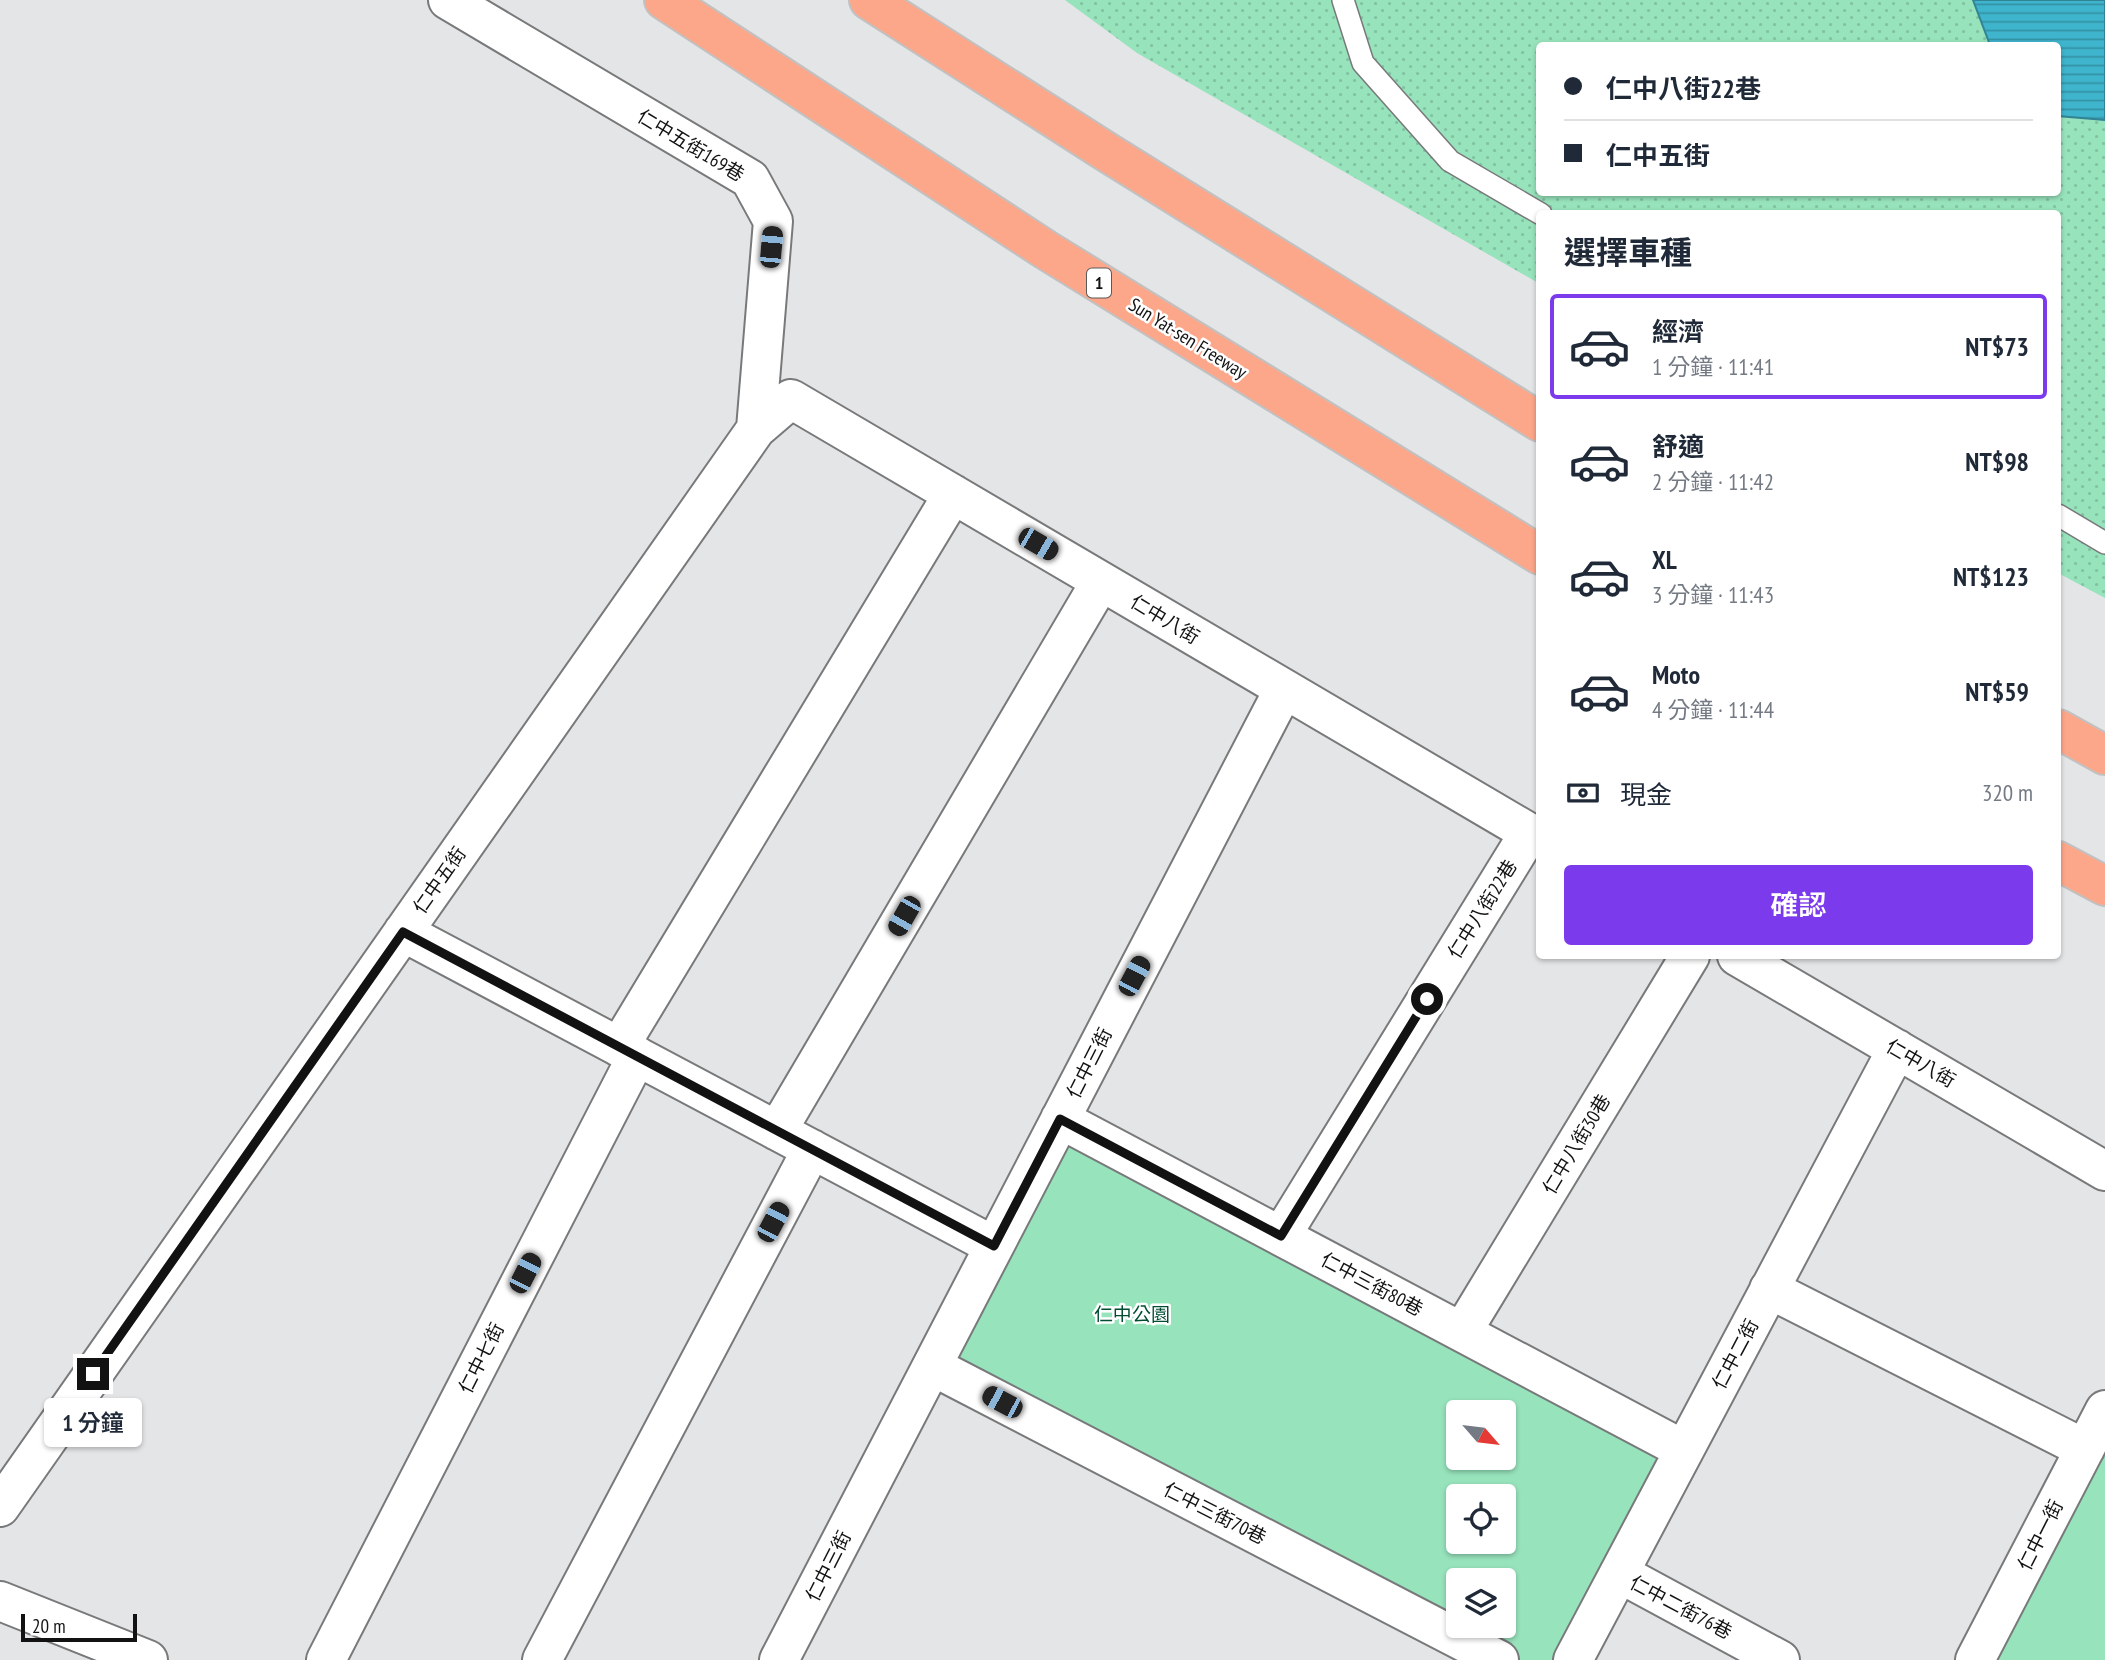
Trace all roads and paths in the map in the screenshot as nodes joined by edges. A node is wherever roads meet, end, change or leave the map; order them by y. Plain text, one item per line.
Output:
1 (664, 0) edge
2 (869, 0) edge
3 (1343, 0) edge
4 (471, 5) edge
5 (1536, 211) edge
6 (791, 399) joint
7 (1536, 420) edge
8 (756, 429) junction
9 (953, 494) junction
10 (2061, 517) edge
11 (2105, 542) edge
12 (1536, 553) edge
13 (1101, 581) junction
14 (1283, 689) junction
15 (2061, 731) edge
16 (2105, 755) edge
17 (1534, 836) edge
18 (2061, 863) edge
19 (2105, 886) edge
20 (403, 932) junction
21 (1688, 959) edge
22 (1742, 959) edge
23 (1897, 1049) junction
24 (628, 1051) junction
25 (1060, 1119) junction
26 (777, 1131) junction
27 (812, 1149) junction
28 (2105, 1171) edge
29 (1281, 1236) junction
30 (994, 1246) junction
31 (1769, 1289) junction
32 (1462, 1332) junction
33 (932, 1366) junction
34 (2105, 1410) edge
35 (2085, 1449) junction
36 (1684, 1450) junction
37 (0, 1507) edge
38 (1619, 1573) junction
39 (0, 1601) edge
40 (148, 1660) edge
41 (326, 1660) edge
42 (542, 1660) edge
43 (779, 1660) edge
44 (1499, 1660) edge
45 (1573, 1660) edge
46 (1780, 1660) edge
47 (1975, 1660) edge

1 - 12 highway, Sun Yat-sen Freeway / 1
2 - 7 highway
3 - 5 lane
4 - 8 street, 仁中五街169巷
6 - 8 street, 仁中五街
6 - 9 street, 仁中八街
8 - 20 street, 仁中五街
9 - 13 street, 仁中八街
9 - 24 street, 仁中七街
10 - 11 lane
13 - 14 street, 仁中八街
13 - 26 street
14 - 17 street, 仁中八街
14 - 25 street, 仁中三街
15 - 16 highway
17 - 29 street, 仁中八街22巷
18 - 19 highway
20 - 24 street
20 - 37 street, 仁中五街
21 - 32 street, 仁中八街30巷
22 - 23 street, 仁中八街
23 - 28 street, 仁中八街
23 - 31 street, 仁中二街
24 - 26 street
24 - 41 street, 仁中七街
25 - 29 street, 仁中三街80巷
25 - 30 street, 仁中三街
26 - 27 street
27 - 30 street
27 - 42 street
29 - 32 street, 仁中三街80巷
30 - 33 street, 仁中三街
31 - 35 street
31 - 36 street, 仁中二街
32 - 36 street, 仁中三街80巷
33 - 43 street, 仁中三街
33 - 44 street, 仁中三街70巷
34 - 35 street, 仁中一街
35 - 47 street, 仁中一街
36 - 38 street, 仁中二街
38 - 45 street, 仁中二街
38 - 46 street, 仁中二街76巷
39 - 40 street

